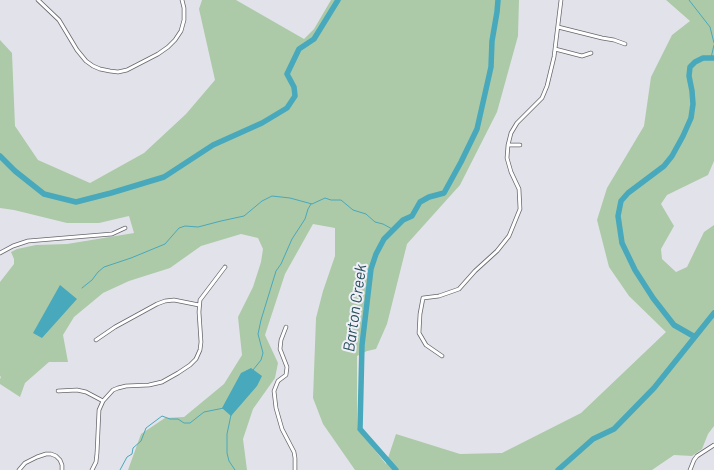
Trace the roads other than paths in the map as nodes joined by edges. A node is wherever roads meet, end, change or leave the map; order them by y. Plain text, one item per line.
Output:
1 (38, 0) edge
2 (182, 0) edge
3 (561, 0) edge
4 (558, 27) junction
5 (625, 44) dead end
6 (555, 49) junction
7 (591, 53) dead end
8 (508, 145) junction
9 (520, 145) dead end
10 (125, 228) dead end
11 (0, 253) edge
12 (225, 267) dead end
13 (199, 305) junction
14 (286, 327) dead end
15 (96, 340) dead end
16 (442, 356) dead end
17 (58, 391) dead end
18 (103, 401) junction
19 (714, 445) edge
20 (19, 470) edge
21 (62, 470) edge
22 (92, 470) edge
23 (295, 470) edge
24 (690, 470) edge

1 - 2 street
3 - 4 street
4 - 5 street
4 - 6 street
6 - 7 street
6 - 8 street
8 - 9 street
8 - 16 street
10 - 11 street
12 - 13 street
13 - 15 street
13 - 18 street
14 - 23 street
17 - 18 street
18 - 22 street
19 - 24 street
20 - 21 street

